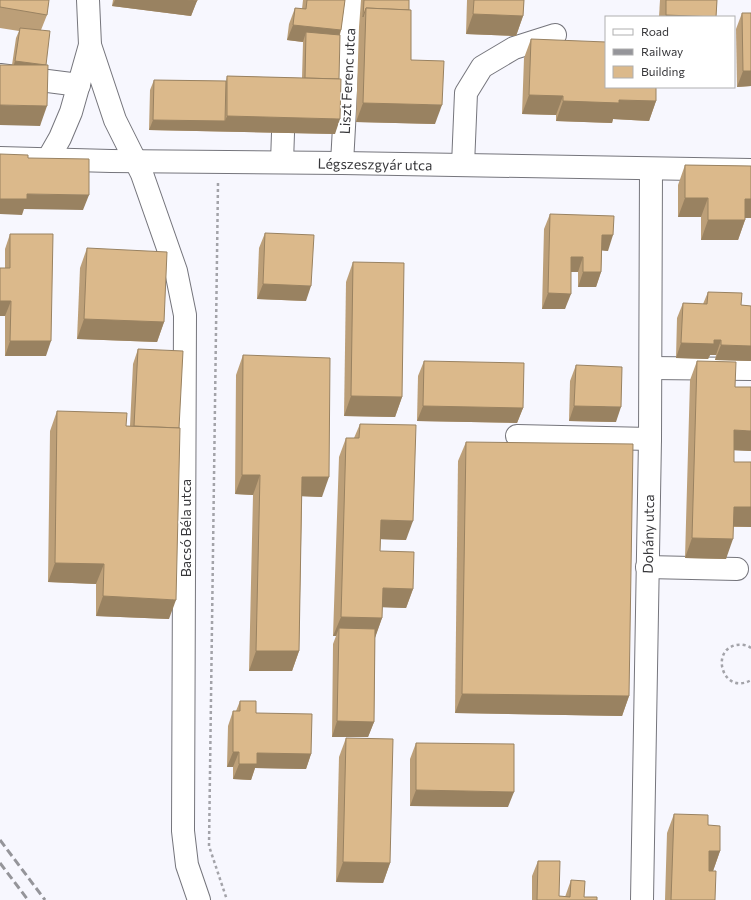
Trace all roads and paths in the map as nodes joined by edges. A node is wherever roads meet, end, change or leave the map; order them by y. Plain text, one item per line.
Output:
1 (88, 0) edge
2 (351, 0) edge
3 (555, 35) dead end
4 (90, 45) junction
5 (0, 75) edge
6 (79, 85) junction
7 (289, 133) edge
8 (0, 158) edge
9 (48, 159) junction
10 (135, 161) junction
11 (288, 162) junction
12 (751, 162) edge
13 (342, 163) junction
14 (463, 165) junction
15 (652, 169) junction
16 (751, 170) edge
17 (218, 175) dead end
18 (650, 368) junction
19 (751, 369) edge
20 (517, 436) dead end
21 (650, 439) junction
22 (647, 567) junction
23 (737, 569) dead end
24 (751, 648) edge
25 (751, 680) edge
26 (199, 900) edge
27 (227, 900) edge
28 (642, 900) edge

1 - 4 street
2 - 13 street, Liszt Ferenc utca
3 - 14 street
4 - 6 street
4 - 10 street, Bacsó Béla utca
5 - 6 street
6 - 9 street
7 - 11 street
8 - 9 street, Légszeszgyár utca
9 - 10 street, Légszeszgyár utca
10 - 11 street, Légszeszgyár utca
10 - 26 street, Bacsó Béla utca
11 - 13 street, Légszeszgyár utca
12 - 16 street
13 - 14 street, Légszeszgyár utca
14 - 15 street, Légszeszgyár utca
15 - 16 street, Légszeszgyár utca
15 - 18 street, Dohány utca
17 - 27 path
18 - 19 street
18 - 21 street, Dohány utca
20 - 21 street
21 - 22 street, Dohány utca
22 - 23 street
22 - 28 street, Dohány utca
24 - 25 path

